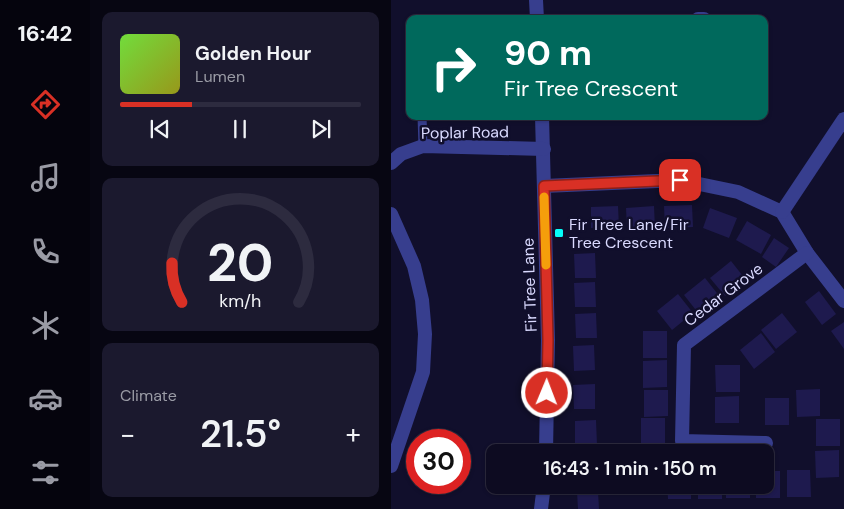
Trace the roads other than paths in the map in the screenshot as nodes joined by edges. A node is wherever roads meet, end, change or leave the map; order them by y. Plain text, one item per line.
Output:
1 (536, 0) edge
2 (537, 15) edge
3 (844, 119) edge
4 (422, 120) edge
5 (542, 120) edge
6 (423, 146) junction
7 (544, 149) junction
8 (391, 163) edge
9 (544, 186) junction
10 (782, 212) junction
11 (391, 214) edge
12 (807, 253) junction
13 (844, 301) edge
14 (398, 423) edge
15 (766, 443) dead end
16 (546, 444) edge
17 (391, 466) edge
18 (543, 494) edge
19 (541, 509) edge

1 - 2 street
3 - 10 street
4 - 6 lane
5 - 7 street, Fir Tree Lane
6 - 7 street, Poplar Road
6 - 8 street, Poplar Road
7 - 9 street, Fir Tree Lane
9 - 10 street
9 - 16 street, Fir Tree Lane
10 - 12 street
11 - 14 street
12 - 13 street
12 - 15 street, Cedar Grove
14 - 17 street
18 - 19 street

